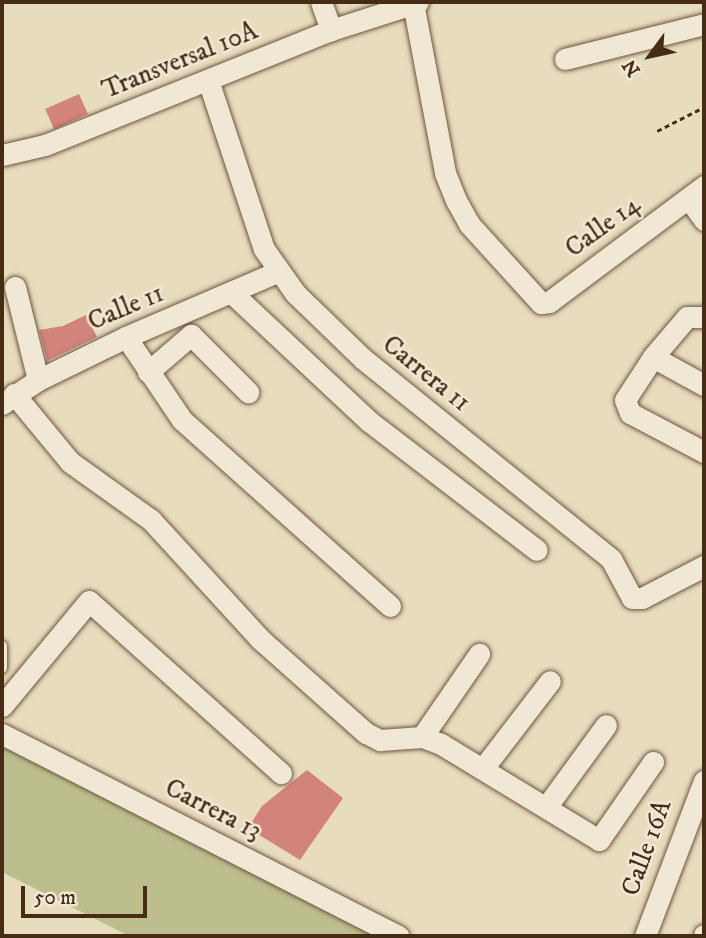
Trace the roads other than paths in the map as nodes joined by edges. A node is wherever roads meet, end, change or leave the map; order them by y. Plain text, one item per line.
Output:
1 (321, 2) edge
2 (415, 2) edge
3 (704, 24) edge
4 (331, 30) junction
5 (565, 59) dead end
6 (208, 80) junction
7 (2, 155) edge
8 (696, 193) edge
9 (704, 220) edge
10 (277, 272) junction
11 (15, 286) dead end
12 (233, 294) junction
13 (696, 317) edge
14 (126, 337) junction
15 (653, 357) junction
16 (148, 372) junction
17 (38, 380) junction
18 (704, 384) edge
19 (248, 393) dead end
20 (8, 399) edge
21 (704, 452) edge
22 (537, 550) dead end
23 (701, 574) edge
24 (390, 606) dead end
25 (2, 646) edge
26 (479, 654) dead end
27 (2, 668) edge
28 (550, 681) dead end
29 (2, 706) edge
30 (606, 725) dead end
31 (2, 734) edge
32 (422, 737) junction
33 (653, 762) dead end
34 (484, 767) junction
35 (281, 773) dead end
36 (704, 781) edge
37 (547, 806) junction
38 (399, 936) edge
39 (645, 936) edge

1 - 4 street
2 - 4 street, Transversal 10A
2 - 8 street, Calle 14
3 - 5 street
4 - 6 street, Transversal 10A
6 - 7 street, Transversal 10A
6 - 10 street, Carrera 11
8 - 9 street
10 - 12 street, Calle 11
10 - 23 street, Carrera 11
11 - 17 street
12 - 14 street, Calle 11
12 - 22 street
13 - 15 street
14 - 16 street
14 - 17 street, Calle 11
15 - 18 street
15 - 21 street
16 - 19 street
16 - 24 street
17 - 20 street, Calle 11
20 - 32 street
25 - 27 lane
26 - 32 street
28 - 34 street
29 - 35 street
30 - 37 street
31 - 38 street, Carrera 13
32 - 34 street
33 - 37 street
34 - 37 street
36 - 39 street, Calle 16A

